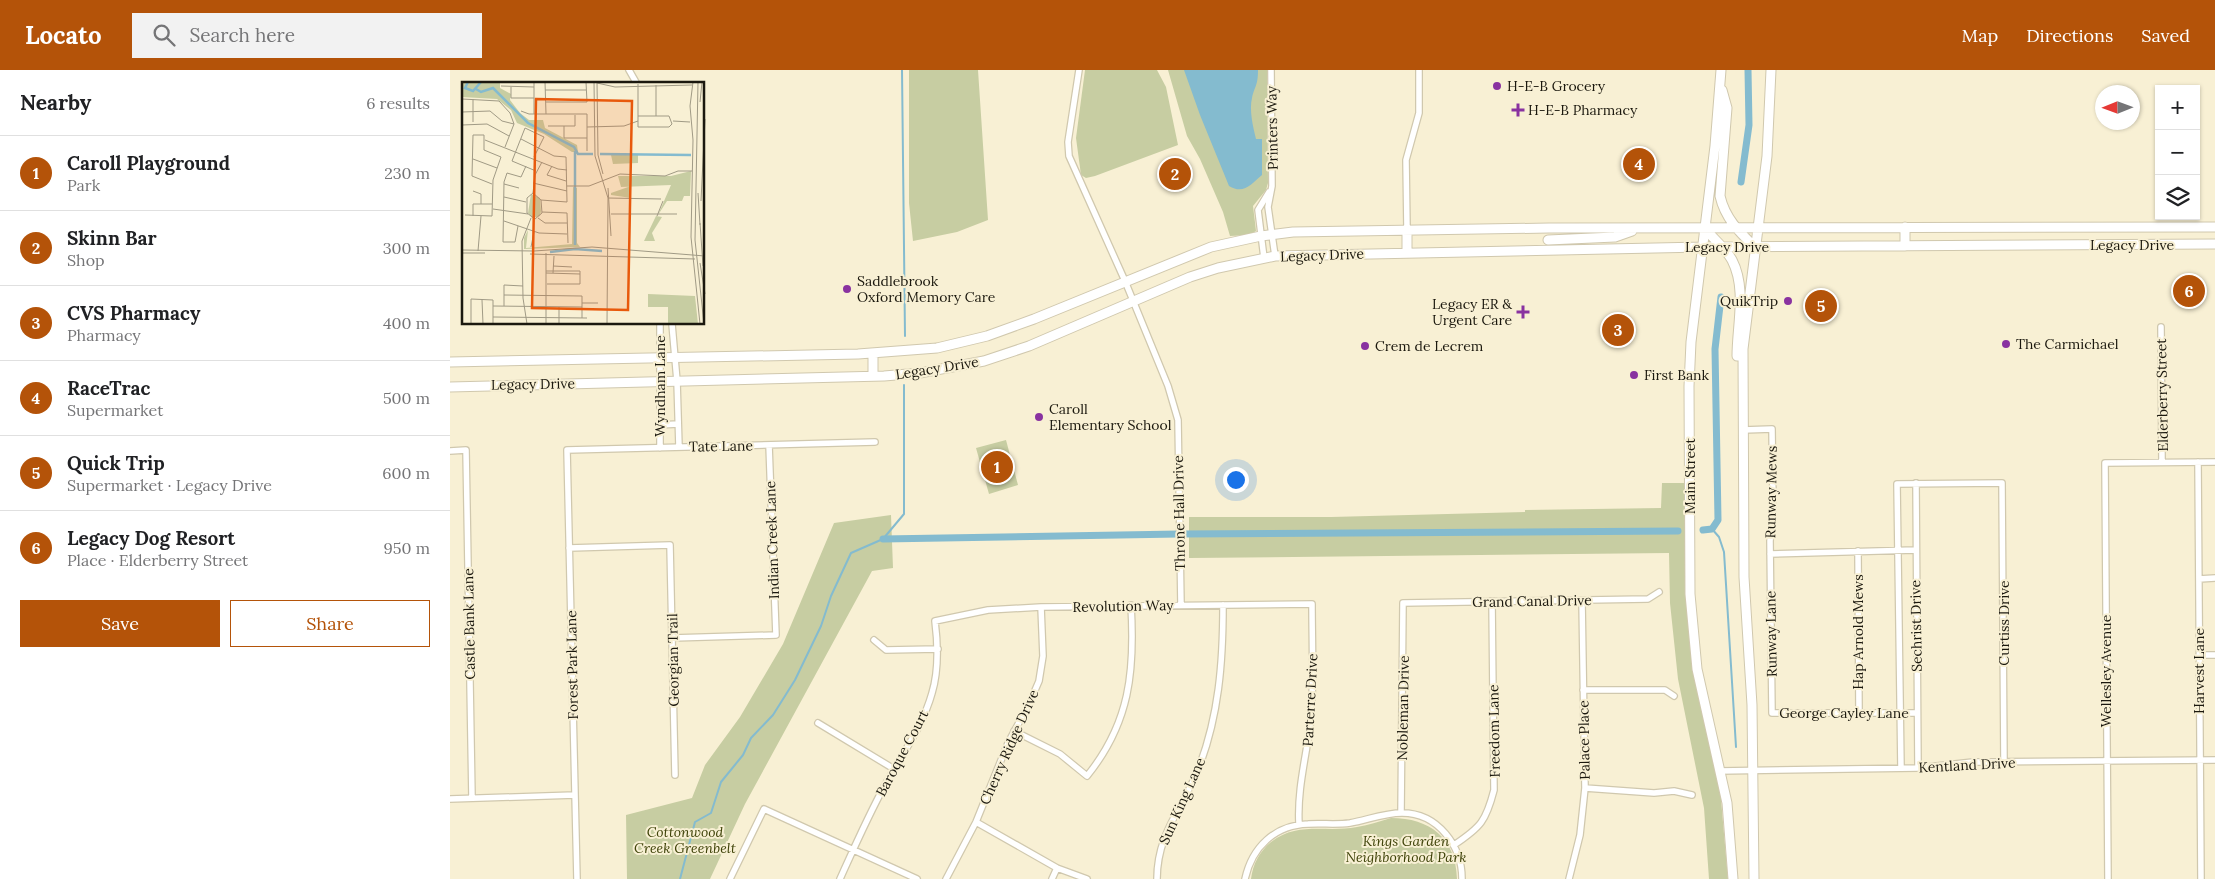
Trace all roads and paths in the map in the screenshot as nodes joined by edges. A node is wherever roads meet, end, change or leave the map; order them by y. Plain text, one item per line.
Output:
1 (629, 70) edge
2 (1079, 70) edge
3 (1271, 70) edge
4 (1419, 70) edge
5 (1721, 70) edge
6 (1771, 70) edge
7 (636, 82) edge
8 (1721, 82) junction
9 (1272, 186) junction
10 (1758, 227) junction
11 (1905, 227) junction
12 (2057, 227) junction
13 (2205, 227) junction
14 (2215, 227) edge
15 (1549, 228) junction
16 (1639, 228) junction
17 (1704, 228) junction
18 (1735, 228) junction
19 (1407, 229) junction
20 (1272, 234) junction
21 (1261, 236) junction
22 (1548, 240) junction
23 (2204, 244) junction
24 (2215, 244) edge
25 (2057, 245) junction
26 (1905, 246) junction
27 (1703, 247) junction
28 (1721, 247) junction
29 (1755, 247) junction
30 (1548, 250) junction
31 (1407, 253) junction
32 (1275, 256) junction
33 (1264, 258) junction
34 (1125, 281) junction
35 (1132, 300) junction
36 (660, 325) edge
37 (672, 325) edge
38 (2161, 328) dead end
39 (873, 353) junction
40 (660, 358) junction
41 (674, 358) junction
42 (450, 362) edge
43 (873, 376) junction
44 (659, 381) junction
45 (677, 381) junction
46 (450, 387) edge
47 (1742, 390) junction
48 (678, 424) junction
49 (660, 425) junction
50 (1742, 430) junction
51 (875, 442) dead end
52 (769, 445) junction
53 (679, 447) junction
54 (660, 448) junction
55 (567, 450) joint
56 (450, 451) edge
57 (2162, 462) junction
58 (2198, 462) junction
59 (2215, 462) edge
60 (1916, 484) junction
61 (569, 548) junction
62 (1898, 550) junction
63 (1915, 550) junction
64 (1858, 552) junction
65 (1770, 554) junction
66 (2199, 578) junction
67 (2215, 578) edge
68 (1659, 592) dead end
69 (1582, 600) junction
70 (1492, 601) junction
71 (1403, 603) joint
72 (1312, 604) joint
73 (1131, 605) junction
74 (1181, 605) junction
75 (1223, 605) junction
76 (1041, 607) junction
77 (936, 621) joint
78 (672, 638) junction
79 (874, 640) dead end
80 (938, 649) junction
81 (2199, 655) junction
82 (2215, 655) edge
83 (1583, 690) junction
84 (1674, 696) dead end
85 (1772, 713) joint
86 (1858, 713) junction
87 (1900, 713) junction
88 (1916, 713) junction
89 (818, 723) dead end
90 (1014, 731) junction
91 (2215, 760) edge
92 (2107, 761) junction
93 (2200, 761) junction
94 (2004, 762) junction
95 (1901, 768) junction
96 (1918, 768) junction
97 (894, 770) junction
98 (1719, 771) junction
99 (1752, 771) junction
100 (675, 775) dead end
101 (1585, 788) junction
102 (575, 795) junction
103 (1692, 795) dead end
104 (472, 798) junction
105 (450, 799) edge
106 (1401, 813) junction
107 (976, 822) junction
108 (1299, 824) junction
109 (1454, 845) junction
110 (853, 849) junction
111 (1057, 868) junction
112 (577, 879) edge
113 (730, 879) edge
114 (840, 879) edge
115 (917, 879) edge
116 (946, 879) edge
117 (1052, 879) edge
118 (1088, 879) edge
119 (1157, 879) edge
120 (1246, 879) edge
121 (1462, 879) edge
122 (1570, 879) edge
123 (1732, 879) edge
124 (1754, 879) edge
125 (2108, 879) edge
126 (2201, 879) edge

1 - 7 street
2 - 34 street, Throne Hall Drive
3 - 9 street, Printers Way
4 - 19 street
5 - 8 main road, Main Street
6 - 10 main road
8 - 17 main road, Main Street
8 - 18 main road
9 - 20 street, Printers Way
9 - 21 street, Printers Way
10 - 11 main road, Legacy Drive
10 - 18 main road, Legacy Drive
10 - 29 main road
11 - 12 main road, Legacy Drive
11 - 26 main road
12 - 13 main road, Legacy Drive
12 - 25 main road
13 - 14 main road, Legacy Drive
13 - 23 main road
15 - 16 main road, Legacy Drive
15 - 19 main road, Legacy Drive
15 - 22 main road
16 - 17 main road, Legacy Drive
16 - 22 main road
17 - 18 main road, Legacy Drive
17 - 27 main road, Main Street
17 - 28 main road
18 - 29 main road
19 - 20 main road, Legacy Drive
19 - 31 main road
20 - 21 main road, Legacy Drive
20 - 32 street, Printers Way
21 - 33 street, Printers Way
21 - 34 main road, Legacy Drive
22 - 30 main road
23 - 24 main road, Legacy Drive
23 - 25 main road, Legacy Drive
25 - 26 main road, Legacy Drive
26 - 29 main road, Legacy Drive
27 - 28 main road, Legacy Drive
27 - 30 main road, Legacy Drive
27 - 98 main road, Main Street
28 - 29 main road, Legacy Drive
28 - 47 main road
29 - 47 main road
30 - 31 main road, Legacy Drive
31 - 32 main road, Legacy Drive
32 - 33 main road, Legacy Drive
33 - 35 main road, Legacy Drive
34 - 35 street, Throne Hall Drive
34 - 39 main road, Legacy Drive
35 - 43 main road, Legacy Drive
35 - 74 street, Throne Hall Drive
36 - 40 street, Wyndham Lane
37 - 41 street, Wyndham Lane
38 - 57 street, Elderberry Street
39 - 41 main road, Legacy Drive
39 - 43 main road
40 - 41 main road, Legacy Drive
40 - 42 main road, Legacy Drive
40 - 44 street, Wyndham Lane
41 - 45 street, Wyndham Lane
43 - 45 main road, Legacy Drive
44 - 45 main road, Legacy Drive
44 - 46 main road, Legacy Drive
44 - 49 street, Wyndham Lane
45 - 48 street, Wyndham Lane
47 - 50 main road
48 - 49 street
48 - 53 street, Wyndham Lane
49 - 54 street, Wyndham Lane
50 - 65 street, Runway Mews
50 - 99 main road
51 - 52 street, Tate Lane
52 - 53 street, Tate Lane
52 - 78 street, Indian Creek Lane
53 - 54 street, Tate Lane
54 - 55 street, Tate Lane
55 - 61 street, Forest Park Lane
56 - 104 street, Castle Bank Lane
57 - 58 street
57 - 92 street, Wellesley Avenue
58 - 59 street
58 - 66 street, Harvest Lane
60 - 62 street, Sechrist Drive
60 - 63 street, Sechrist Drive
60 - 94 street, Curtiss Drive
61 - 78 street, Georgian Trail
61 - 102 street, Forest Park Lane
62 - 63 street
62 - 64 street
62 - 87 street, Sechrist Drive
63 - 88 street, Sechrist Drive
64 - 65 street
64 - 86 street, Hap Arnold Mews
65 - 85 street, Runway Lane
66 - 67 street
66 - 81 street, Harvest Lane
68 - 69 street, Grand Canal Drive
69 - 70 street, Grand Canal Drive
69 - 83 street, Palace Place
70 - 71 street, Grand Canal Drive
70 - 109 street, Freedom Lane
71 - 106 street, Nobleman Drive
72 - 75 street, Revolution Way
72 - 108 street, Parterre Drive
73 - 74 street, Revolution Way
73 - 76 street, Revolution Way
73 - 90 street
74 - 75 street, Revolution Way
75 - 119 street, Sun King Lane
76 - 77 street, Revolution Way
76 - 90 street, Cherry Ridge Drive
77 - 80 street, Baroque Court
78 - 100 street, Georgian Trail
79 - 80 street
80 - 97 street, Baroque Court
81 - 82 street
81 - 93 street, Harvest Lane
83 - 84 street
83 - 101 street, Palace Place
85 - 86 street, George Cayley Lane
86 - 87 street, George Cayley Lane
87 - 88 street, George Cayley Lane
87 - 95 street, Sechrist Drive
88 - 96 street, Sechrist Drive
89 - 97 street
90 - 107 street, Cherry Ridge Drive
91 - 93 street, Kentland Drive
92 - 93 street, Kentland Drive
92 - 94 street, Kentland Drive
92 - 125 street, Wellesley Avenue
93 - 126 street, Harvest Lane
94 - 96 street, Kentland Drive
95 - 96 street, Kentland Drive
95 - 99 street, Kentland Drive
97 - 110 street, Baroque Court
98 - 99 street, Kentland Drive
98 - 123 main road, Main Street
99 - 124 main road
101 - 103 street
101 - 122 street, Palace Place
102 - 104 street
102 - 112 street, Forest Park Lane
104 - 105 street
106 - 108 street
106 - 109 street
107 - 111 street
107 - 116 street, Cherry Ridge Drive
108 - 120 street
109 - 121 street
110 - 113 street
110 - 114 street, Baroque Court
110 - 115 street
111 - 117 street
111 - 118 street

